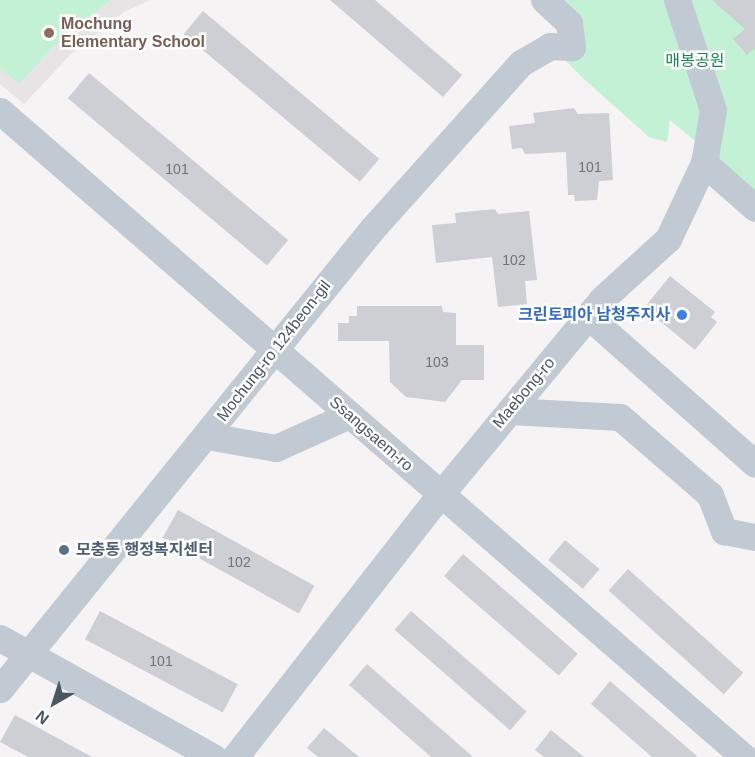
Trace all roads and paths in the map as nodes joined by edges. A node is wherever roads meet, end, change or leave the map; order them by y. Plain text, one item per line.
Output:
1 (544, 0) edge
2 (677, 0) edge
3 (0, 111) edge
4 (704, 163) junction
5 (755, 208) edge
6 (588, 316) junction
7 (275, 350) junction
8 (510, 411) junction
9 (350, 415) junction
10 (207, 436) junction
11 (755, 464) edge
12 (440, 495) junction
13 (755, 537) edge
14 (0, 638) edge
15 (30, 655) junction
16 (0, 689) edge
17 (213, 757) edge
18 (235, 757) edge
19 (744, 757) edge

1 - 7 street, Mochung-ro 124beon-gil
2 - 4 street, Maebong-ro
3 - 7 street, Ssangsaem-ro
4 - 5 street
4 - 6 street, Maebong-ro
6 - 8 street, Maebong-ro
6 - 11 street
7 - 9 street, Ssangsaem-ro
7 - 10 street, Mochung-ro 124beon-gil
8 - 12 street, Maebong-ro
8 - 13 street
9 - 10 street
9 - 12 street, Ssangsaem-ro
10 - 15 street, Mochung-ro 124beon-gil
12 - 18 street, Maebong-ro
12 - 19 street, Ssangsaem-ro
14 - 15 street
15 - 16 street, Mochung-ro 124beon-gil
15 - 17 street

